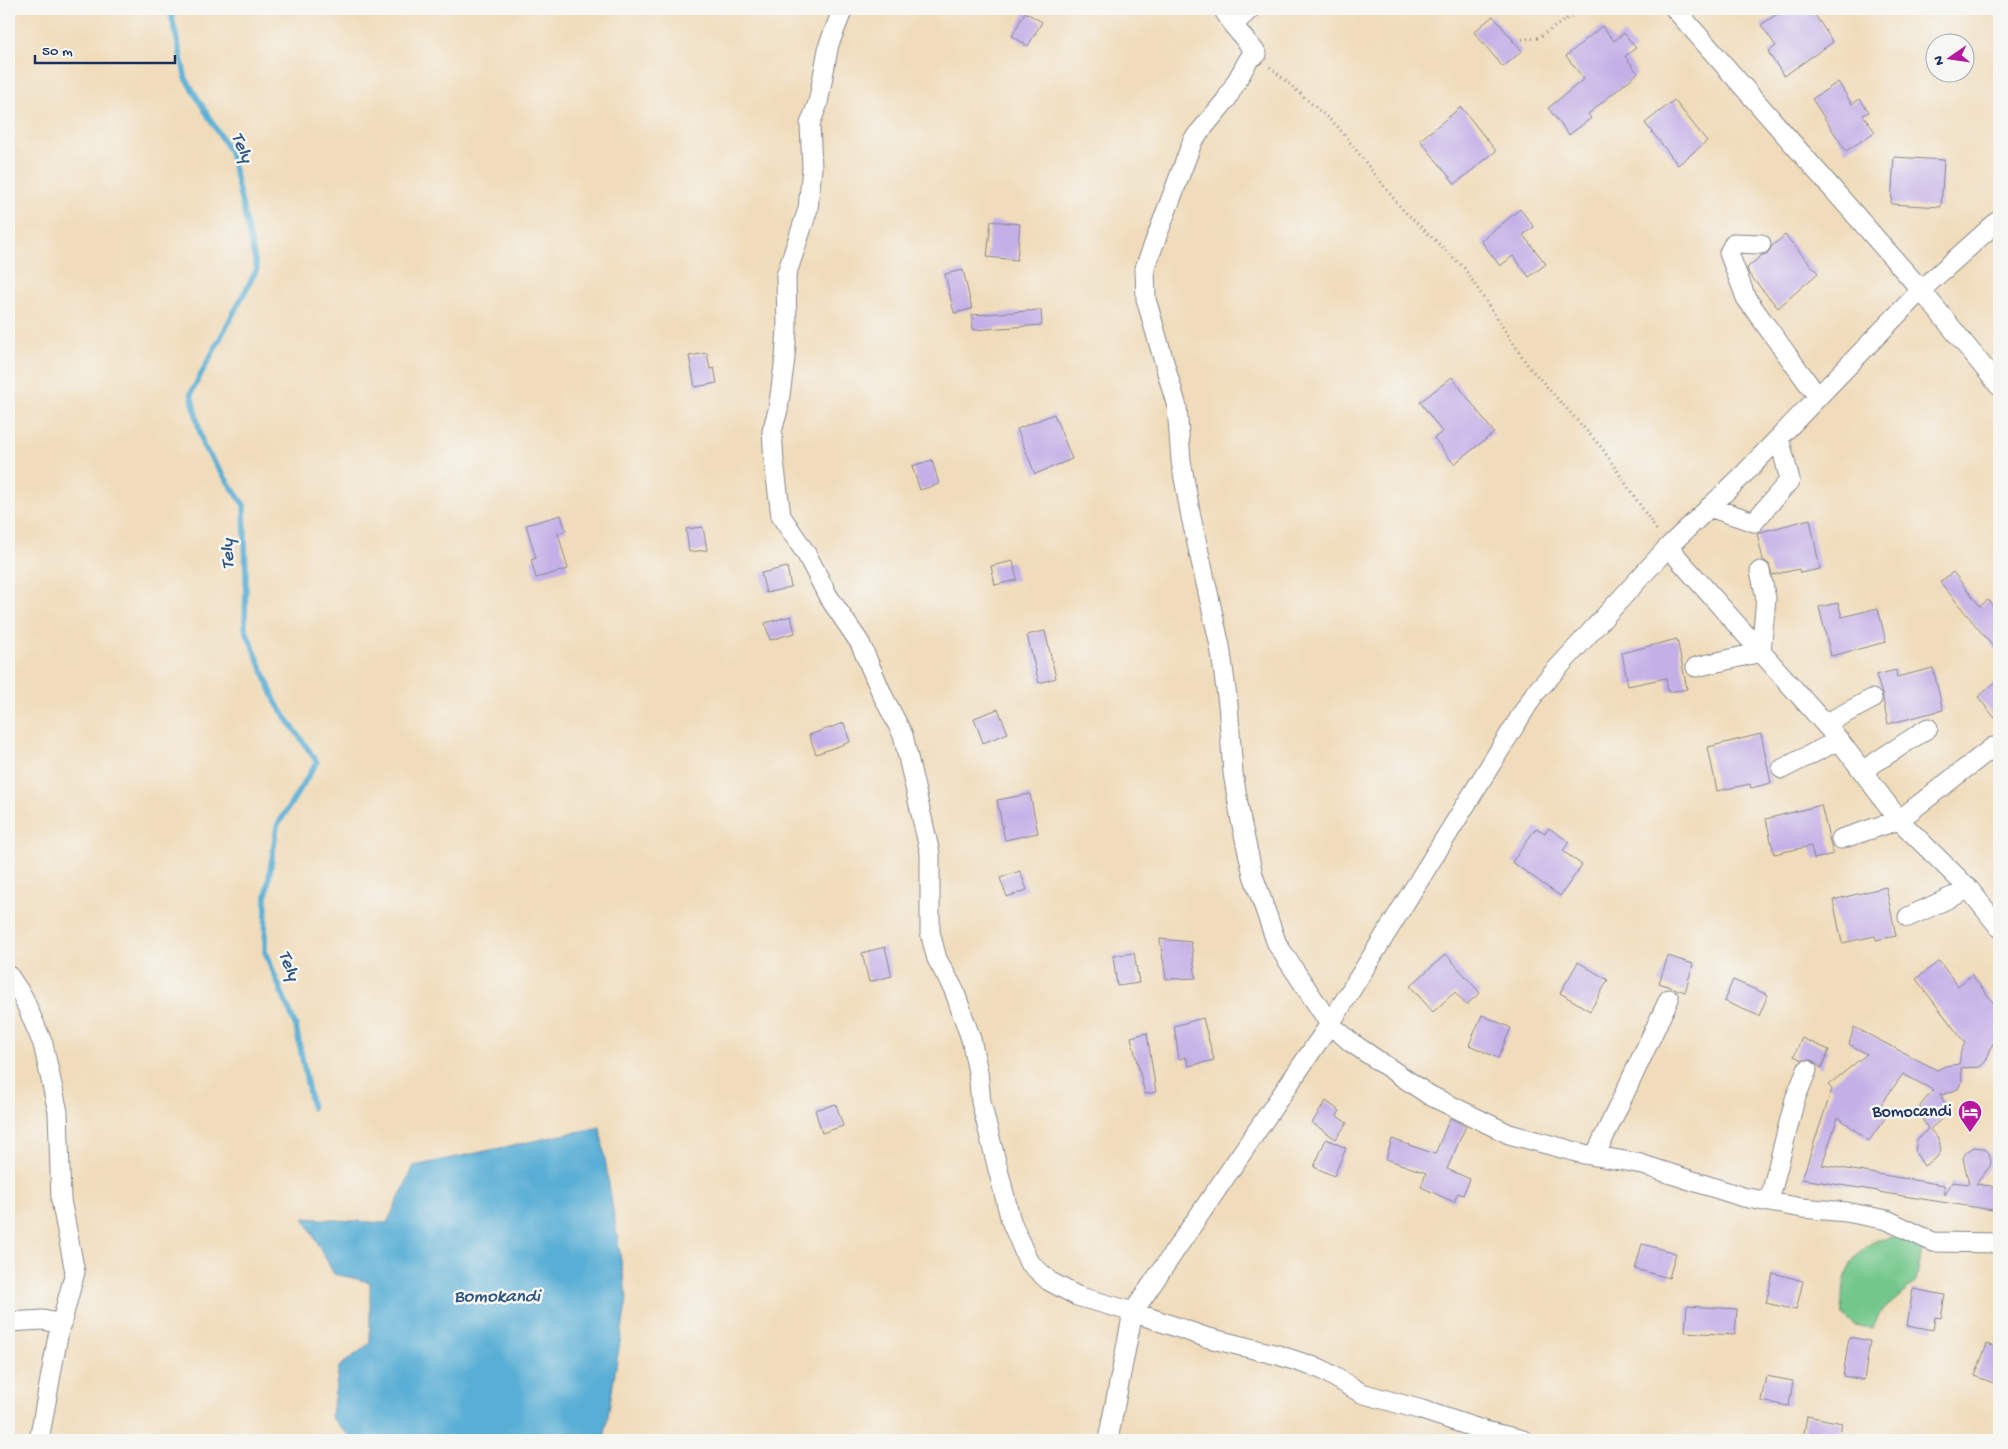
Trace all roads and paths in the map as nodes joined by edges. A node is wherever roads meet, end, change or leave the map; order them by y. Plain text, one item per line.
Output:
1 (843, 9) edge
2 (1223, 9) edge
3 (1250, 9) edge
4 (1582, 9) edge
5 (1675, 9) edge
6 (1233, 25) junction
7 (1512, 40) dead end
8 (1257, 54) junction
9 (1999, 220) edge
10 (1761, 244) dead end
11 (1921, 290) junction
12 (1999, 386) edge
13 (1818, 397) junction
14 (1779, 438) junction
15 (1709, 507) junction
16 (1668, 547) junction
17 (1760, 571) dead end
18 (1761, 652) junction
19 (1696, 667) dead end
20 (1872, 699) dead end
21 (1825, 724) junction
22 (1928, 728) dead end
23 (1839, 740) junction
24 (1993, 747) dead end
25 (1782, 769) dead end
26 (1862, 771) junction
27 (1899, 820) junction
28 (1841, 839) dead end
29 (1969, 889) junction
30 (1908, 917) dead end
31 (1999, 927) edge
32 (9, 976) edge
33 (1669, 999) dead end
34 (1330, 1024) junction
35 (1807, 1070) dead end
36 (1595, 1156) junction
37 (1769, 1202) junction
38 (1999, 1243) edge
39 (1133, 1312) junction
40 (9, 1322) edge
41 (62, 1324) junction
42 (39, 1440) edge
43 (1108, 1440) edge
44 (1523, 1440) edge

1 - 39 street
2 - 6 street
3 - 6 street
4 - 7 path
5 - 11 street
6 - 8 street
8 - 16 path
8 - 34 street
9 - 11 street
10 - 13 street
11 - 12 street
11 - 13 street
13 - 14 street
14 - 15 street
14 - 15 street
15 - 16 street
16 - 18 street
16 - 34 street
17 - 18 street
18 - 19 street
18 - 21 street
20 - 21 street
21 - 23 street
22 - 26 street
23 - 25 street
23 - 26 street
24 - 27 street
26 - 27 street
27 - 28 street
27 - 29 street
29 - 30 street
29 - 31 street
32 - 41 street
33 - 36 street
34 - 36 street
34 - 39 street
35 - 37 street
36 - 37 street
37 - 38 street
39 - 43 street
39 - 44 street
40 - 41 street
41 - 42 street

